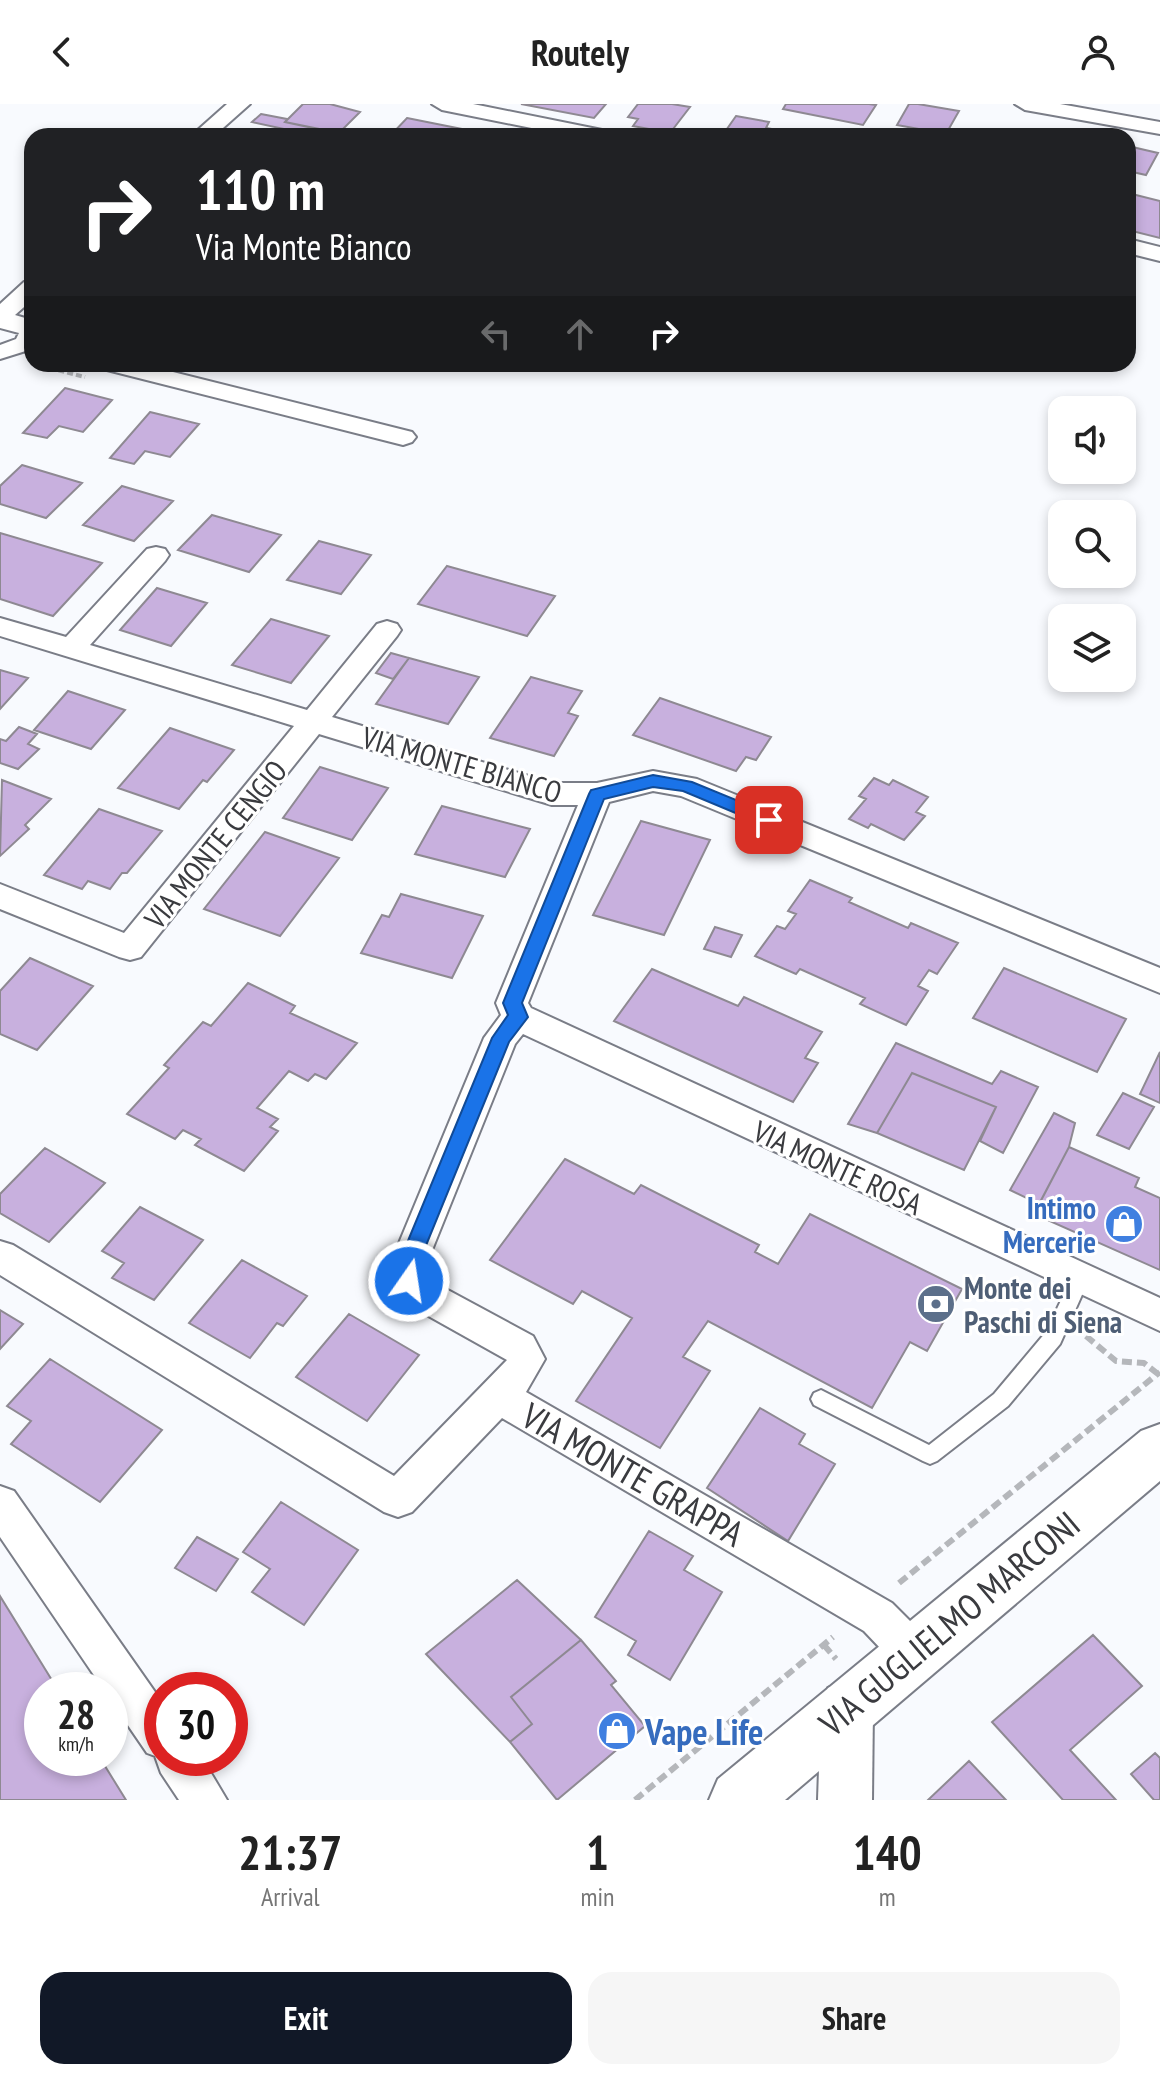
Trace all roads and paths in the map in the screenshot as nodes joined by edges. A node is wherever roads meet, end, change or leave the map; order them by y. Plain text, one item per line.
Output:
1 (240, 104) edge
2 (442, 104) edge
3 (1025, 104) edge
4 (211, 128) edge
5 (562, 128) edge
6 (1160, 128) edge
7 (1136, 248) edge
8 (1160, 254) edge
9 (24, 295) edge
10 (0, 319) edge
11 (24, 325) edge
12 (24, 345) edge
13 (0, 352) edge
14 (144, 372) edge
15 (208, 372) edge
16 (196, 385) junction
17 (403, 437) dead end
18 (156, 555) dead end
19 (0, 627) edge
20 (387, 630) dead end
21 (71, 649) junction
22 (313, 722) junction
23 (597, 794) junction
24 (0, 896) edge
25 (1160, 981) edge
26 (518, 1017) junction
27 (0, 1256) edge
28 (1080, 1279) junction
29 (1160, 1315) edge
30 (1060, 1325) junction
31 (1159, 1373) edge
32 (1150, 1380) dead end
33 (498, 1396) junction
34 (821, 1399) dead end
35 (1160, 1448) edge
36 (0, 1504) edge
37 (915, 1655) junction
38 (847, 1707) junction
39 (144, 1712) edge
40 (188, 1776) edge
41 (742, 1799) edge
42 (205, 1800) edge
43 (845, 1800) edge

1 - 4 street
2 - 5 street
3 - 6 street
7 - 8 street
9 - 10 street
10 - 11 street
12 - 13 street
14 - 16 street
15 - 16 street
16 - 17 street
18 - 21 street
19 - 21 street, VIA MONTE BIANCO
20 - 22 street, VIA MONTE CENGIO
21 - 22 street, VIA MONTE BIANCO
22 - 23 street, VIA MONTE BIANCO
22 - 24 street, VIA MONTE CENGIO
23 - 25 street, VIA MONTE BIANCO
23 - 26 street
26 - 28 street, VIA MONTE ROSA
26 - 33 street
27 - 33 street, VIA MONTE GRAPPA
28 - 29 street, VIA MONTE ROSA
28 - 30 lane
30 - 31 path
30 - 34 lane
31 - 32 path
33 - 37 street, VIA MONTE GRAPPA
35 - 37 main road, VIA GUGLIELMO MARCONI
36 - 39 street
37 - 38 main road, VIA GUGLIELMO MARCONI
38 - 41 main road, VIA GUGLIELMO MARCONI
38 - 43 street
40 - 42 street

